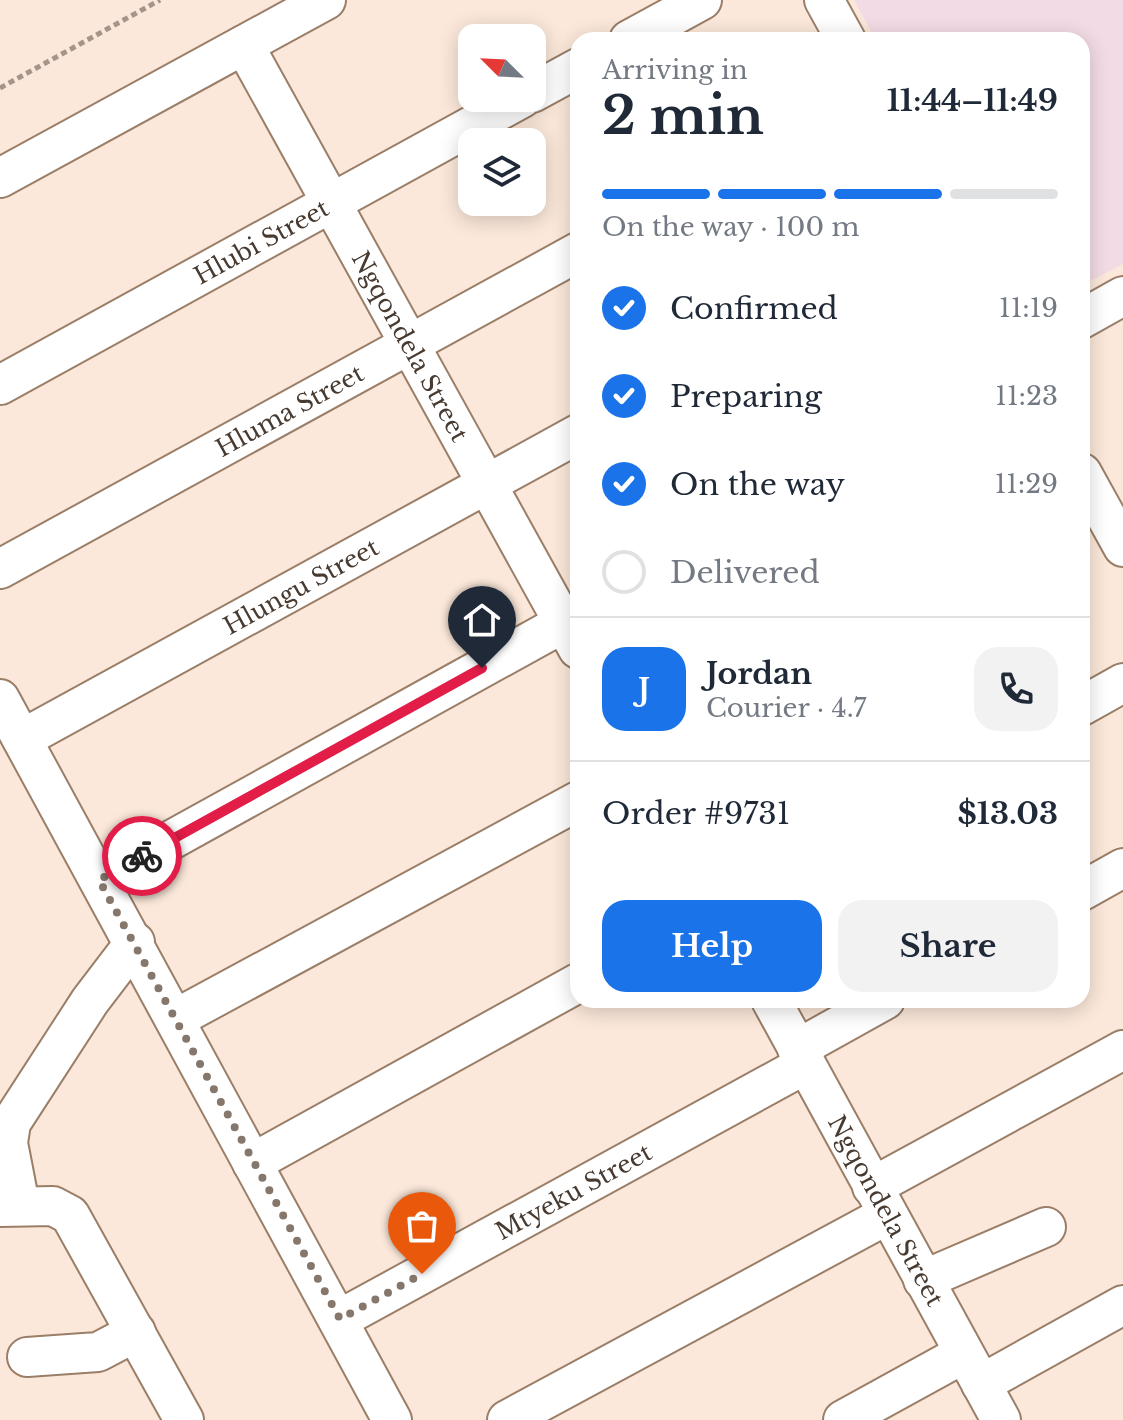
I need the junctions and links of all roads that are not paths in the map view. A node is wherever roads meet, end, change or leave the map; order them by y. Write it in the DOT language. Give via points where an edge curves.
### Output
graph roads {
  1 [pos="326,0"];
  2 [pos="702,0"];
  3 [pos="824,0"];
  4 [pos="644,32"];
  5 [pos="842,32"];
  6 [pos="244,45"];
  7 [pos="570,72"];
  8 [pos="546,85"];
  9 [pos="496,112"];
  10 [pos="0,178"];
  11 [pos="332,202"];
  12 [pos="570,256"];
  13 [pos="1123,296"];
  14 [pos="1090,315"];
  15 [pos="409,345"];
  16 [pos="0,385"];
  17 [pos="570,438"];
  18 [pos="487,484"];
  19 [pos="1097,497"];
  20 [pos="1123,547"];
  21 [pos="0,569"];
  22 [pos="570,624"];
  23 [pos="570,631"];
  24 [pos="1123,683"];
  25 [pos="0,699"];
  26 [pos="1090,702"];
  27 [pos="22,739"];
  28 [pos="570,805"];
  29 [pos="1123,868"];
  30 [pos="99,880"];
  31 [pos="1090,887"];
  32 [pos="135,942"];
  33 [pos="570,987"];
  34 [pos="775,1008"];
  35 [pos="873,1008"];
  36 [pos="175,1019"];
  37 [pos="1123,1050"];
  38 [pos="801,1057"];
  39 [pos="252,1163"];
  40 [pos="879,1201"];
  41 [pos="10,1206"];
  42 [pos="1046,1227"];
  43 [pos="923,1280"];
  44 [pos="1123,1305"];
  45 [pos="340,1319"];
  46 [pos="136,1332"];
  47 [pos="27,1357"];
  48 [pos="972,1369"];
  49 [pos="184,1420"];
  50 [pos="392,1420"];
  51 [pos="507,1420"];
  52 [pos="843,1420"];
  53 [pos="1001,1420"];
  1 -- 6 [label="street"];
  2 -- 4 [label="street"];
  3 -- 5 [label="street"];
  6 -- 10 [label="street"];
  6 -- 11 [label="street, Ngqondela Street"];
  7 -- 8 [label="street"];
  9 -- 11 [label="street, Hlubi Street"];
  11 -- 15 [label="street, Ngqondela Street"];
  11 -- 16 [label="street, Hlubi Street"];
  12 -- 15 [label="street, Hluma Street"];
  13 -- 14 [label="street"];
  15 -- 18 [label="street, Ngqondela Street"];
  15 -- 21 [label="street, Hluma Street"];
  17 -- 18 [label="street, Hlungu Street"];
  18 -- 22 [label="street, Ngqondela Street"];
  18 -- 27 [label="street, Hlungu Street"];
  19 -- 20 [label="street"];
  23 -- 30 [label="street"];
  24 -- 26 [label="street"];
  25 -- 27 [label="street"];
  27 -- 30 [label="street"];
  28 -- 36 [label="street"];
  29 -- 31 [label="street"];
  30 -- 32 [label="street"];
  32 -- 36 [label="street"];
  32 -- 41 [label="street" via="11,1123"];
  33 -- 39 [label="street"];
  34 -- 38 [label="street, Ngqondela Street"];
  35 -- 38 [label="street, Mtyeku Street"];
  36 -- 39 [label="street"];
  37 -- 40 [label="street"];
  38 -- 40 [label="street, Ngqondela Street"];
  38 -- 45 [label="street, Mtyeku Street"];
  39 -- 45 [label="street"];
  40 -- 43 [label="street, Ngqondela Street"];
  40 -- 51 [label="street"];
  41 -- 46 [label="street" via="53,1206 70,1215"];
  42 -- 43 [label="street"];
  43 -- 48 [label="street, Ngqondela Street"];
  44 -- 48 [label="street"];
  45 -- 50 [label="street"];
  46 -- 47 [label="street" via="98,1352"];
  46 -- 49 [label="street"];
  48 -- 52 [label="street"];
  48 -- 53 [label="street, Ngqondela Street"];
}
